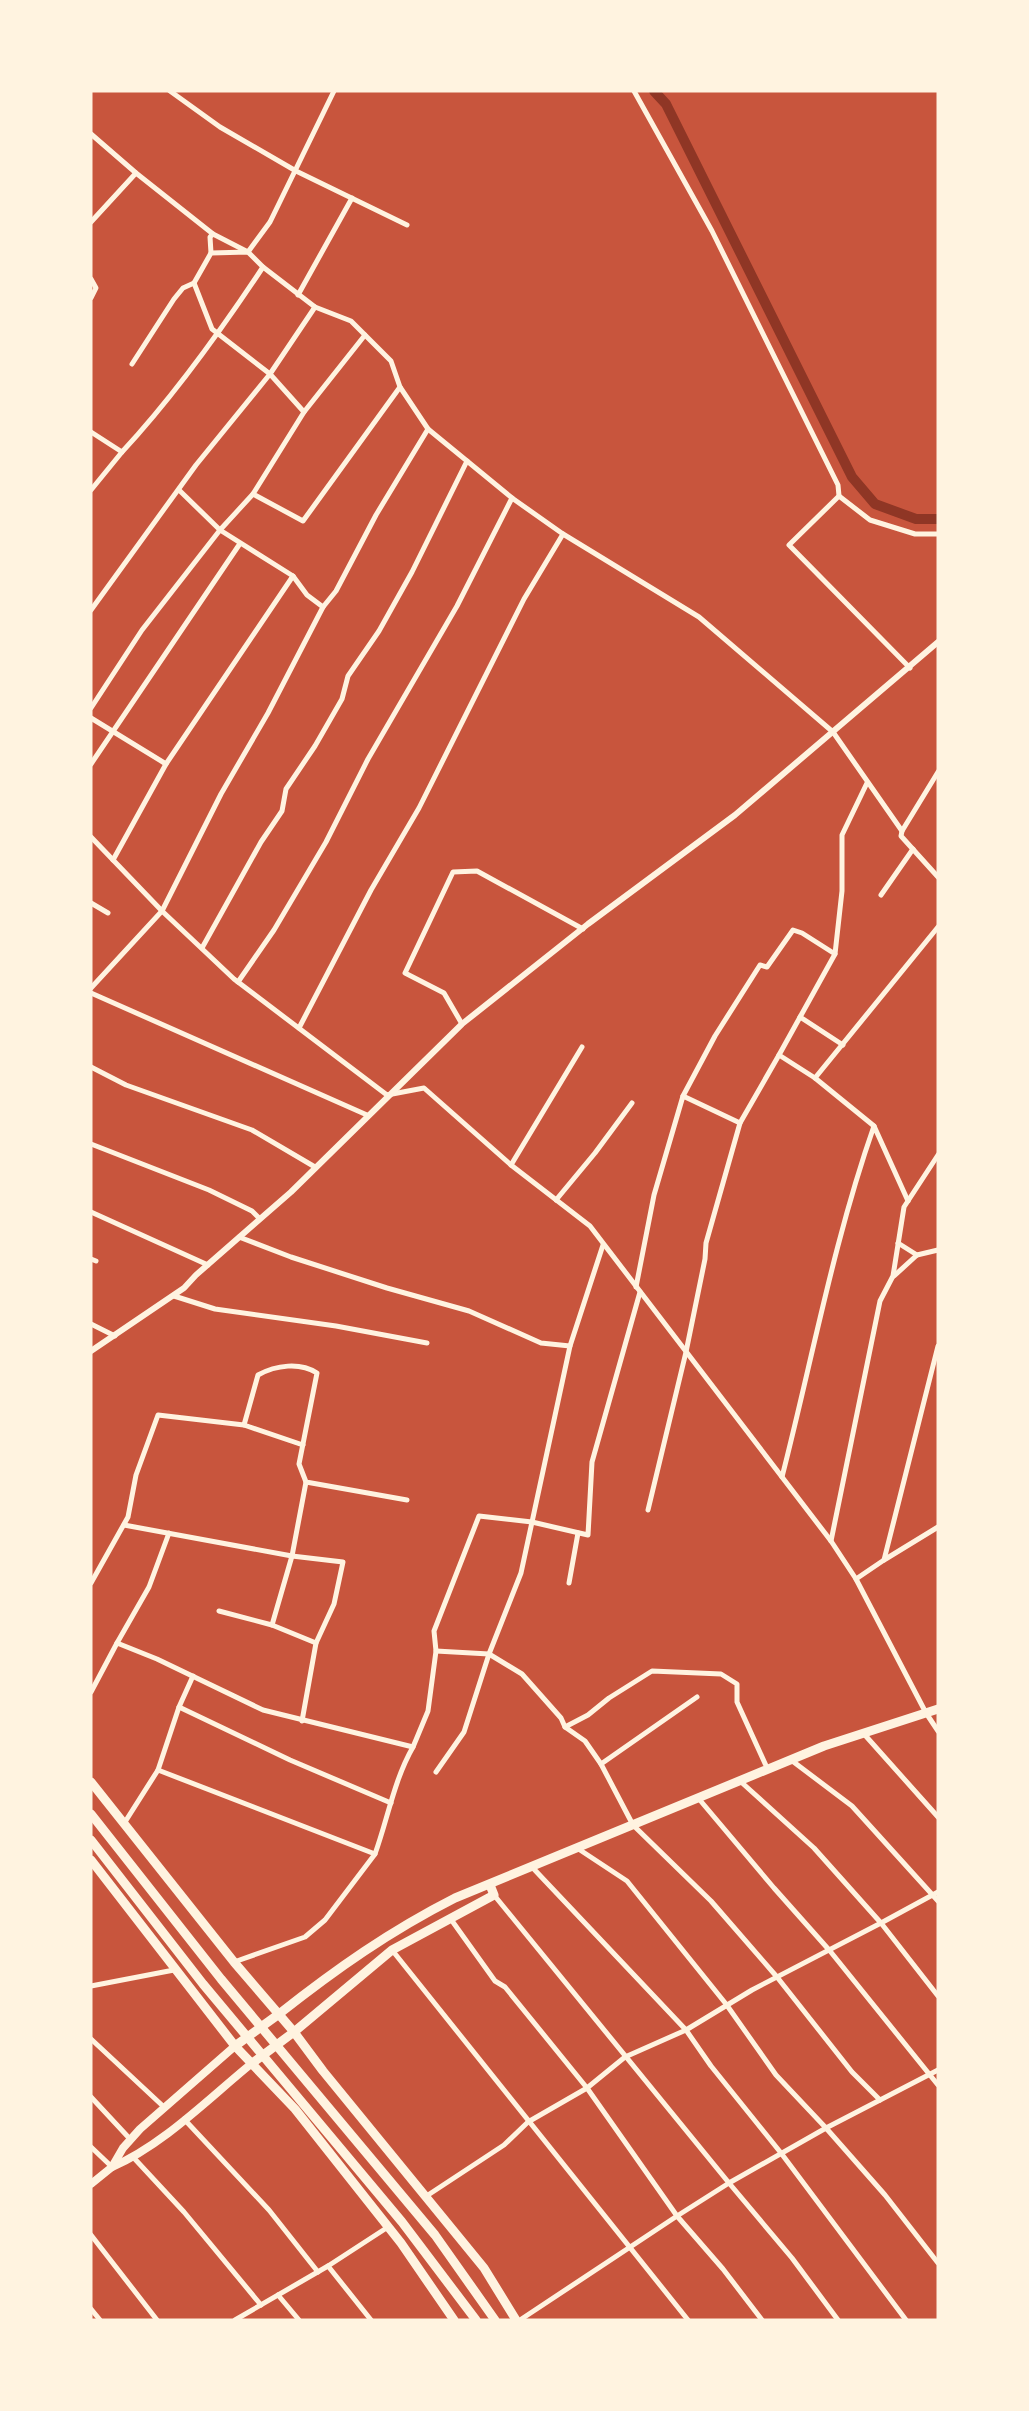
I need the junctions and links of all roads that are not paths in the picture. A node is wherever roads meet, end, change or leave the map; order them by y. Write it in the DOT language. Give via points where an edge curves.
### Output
graph roads {
  1 [pos="170,91"];
  2 [pos="334,91"];
  3 [pos="634,91"];
  4 [pos="91,134"];
  5 [pos="296,171"];
  6 [pos="136,173"];
  7 [pos="352,198"];
  8 [pos="91,222"];
  9 [pos="407,225"];
  10 [pos="214,234"];
  11 [pos="248,252"];
  12 [pos="211,253"];
  13 [pos="263,267"];
  14 [pos="91,279"];
  15 [pos="194,283"];
  16 [pos="298,295"];
  17 [pos="91,298"];
  18 [pos="315,307"];
  19 [pos="218,334"];
  20 [pos="366,335"];
  21 [pos="132,364"];
  22 [pos="270,374"];
  23 [pos="400,387"];
  24 [pos="304,412"];
  25 [pos="428,429"];
  26 [pos="91,432"];
  27 [pos="122,452"];
  28 [pos="466,461"];
  29 [pos="91,490"];
  30 [pos="179,490"];
  31 [pos="252,494"];
  32 [pos="839,496"];
  33 [pos="512,498"];
  34 [pos="220,530"];
  35 [pos="563,534"];
  36 [pos="938,534"];
  37 [pos="240,545"];
  38 [pos="293,576"];
  39 [pos="323,607"];
  40 [pos="91,610"];
  41 [pos="938,642"];
  42 [pos="910,668"];
  43 [pos="91,708"];
  44 [pos="91,718"];
  45 [pos="115,731"];
  46 [pos="833,732"];
  47 [pos="91,764"];
  48 [pos="166,764"];
  49 [pos="938,772"];
  50 [pos="867,783"];
  51 [pos="902,832"];
  52 [pos="91,837"];
  53 [pos="913,849"];
  54 [pos="112,860"];
  55 [pos="938,877"];
  56 [pos="881,895"];
  57 [pos="91,903"];
  58 [pos="162,911"];
  59 [pos="108,913"];
  60 [pos="938,927"];
  61 [pos="583,929"];
  62 [pos="202,948"];
  63 [pos="835,954"];
  64 [pos="238,982"];
  65 [pos="91,988"];
  66 [pos="91,994"];
  67 [pos="800,1017"];
  68 [pos="462,1024"];
  69 [pos="299,1028"];
  70 [pos="843,1045"];
  71 [pos="582,1047"];
  72 [pos="779,1055"];
  73 [pos="91,1067"];
  74 [pos="815,1078"];
  75 [pos="387,1095"];
  76 [pos="683,1096"];
  77 [pos="632,1103"];
  78 [pos="367,1115"];
  79 [pos="740,1123"];
  80 [pos="874,1126"];
  81 [pos="91,1144"];
  82 [pos="938,1155"];
  83 [pos="511,1165"];
  84 [pos="315,1167"];
  85 [pos="556,1200"];
  86 [pos="908,1201"];
  87 [pos="91,1212"];
  88 [pos="260,1219"];
  89 [pos="240,1237"];
  90 [pos="898,1243"];
  91 [pos="602,1244"];
  92 [pos="938,1250"];
  93 [pos="917,1255"];
  94 [pos="208,1264"];
  95 [pos="893,1276"];
  96 [pos="638,1289"];
  97 [pos="174,1296"];
  98 [pos="91,1324"];
  99 [pos="115,1336"];
  100 [pos="427,1343"];
  101 [pos="570,1346"];
  102 [pos="938,1346"];
  103 [pos="91,1351"];
  104 [pos="686,1352"];
  105 [pos="244,1425"];
  106 [pos="303,1445"];
  107 [pos="782,1477"];
  108 [pos="306,1482"];
  109 [pos="407,1500"];
  110 [pos="648,1510"];
  111 [pos="532,1522"];
  112 [pos="124,1525"];
  113 [pos="938,1527"];
  114 [pos="169,1533"];
  115 [pos="578,1533"];
  116 [pos="831,1541"];
  117 [pos="292,1556"];
  118 [pos="884,1560"];
  119 [pos="856,1579"];
  120 [pos="91,1583"];
  121 [pos="569,1583"];
  122 [pos="219,1611"];
  123 [pos="272,1625"];
  124 [pos="117,1643"];
  125 [pos="316,1643"];
  126 [pos="436,1651"];
  127 [pos="489,1654"];
  128 [pos="193,1676"];
  129 [pos="91,1692"];
  130 [pos="697,1697"];
  131 [pos="179,1707"];
  132 [pos="938,1709"];
  133 [pos="926,1713"];
  134 [pos="302,1722"];
  135 [pos="565,1727"];
  136 [pos="938,1731"];
  137 [pos="864,1734"];
  138 [pos="413,1748"];
  139 [pos="790,1760"];
  140 [pos="601,1764"];
  141 [pos="158,1770"];
  142 [pos="768,1771"];
  143 [pos="436,1772"];
  144 [pos="740,1781"];
  145 [pos="91,1782"];
  146 [pos="699,1799"];
  147 [pos="391,1803"];
  148 [pos="91,1814"];
  149 [pos="938,1817"];
  150 [pos="125,1822"];
  151 [pos="633,1825"];
  152 [pos="91,1840"];
  153 [pos="577,1848"];
  154 [pos="375,1854"];
  155 [pos="91,1860"];
  156 [pos="531,1866"];
  157 [pos="490,1885"];
  158 [pos="935,1894"];
  159 [pos="494,1895"];
  160 [pos="938,1901"];
  161 [pos="450,1918"];
  162 [pos="881,1923"];
  163 [pos="392,1950"];
  164 [pos="830,1951"];
  165 [pos="234,1962"];
  166 [pos="174,1970"];
  167 [pos="777,1977"];
  168 [pos="91,1986"];
  169 [pos="938,1996"];
  170 [pos="726,2004"];
  171 [pos="279,2014"];
  172 [pos="686,2030"];
  173 [pos="294,2032"];
  174 [pos="91,2039"];
  175 [pos="235,2046"];
  176 [pos="625,2057"];
  177 [pos="251,2064"];
  178 [pos="938,2070"];
  179 [pos="929,2074"];
  180 [pos="938,2085"];
  181 [pos="587,2088"];
  182 [pos="91,2097"];
  183 [pos="880,2100"];
  184 [pos="165,2108"];
  185 [pos="184,2118"];
  186 [pos="528,2122"];
  187 [pos="826,2128"];
  188 [pos="130,2138"];
  189 [pos="91,2147"];
  190 [pos="780,2154"];
  191 [pos="133,2158"];
  192 [pos="112,2167"];
  193 [pos="729,2183"];
  194 [pos="91,2184"];
  195 [pos="424,2197"];
  196 [pos="677,2216"];
  197 [pos="388,2227"];
  198 [pos="91,2235"];
  199 [pos="628,2246"];
  200 [pos="938,2263"];
  201 [pos="328,2266"];
  202 [pos="318,2272"];
  203 [pos="278,2295"];
  204 [pos="261,2305"];
  205 [pos="91,2309"];
  206 [pos="100,2320"];
  207 [pos="157,2320"];
  208 [pos="235,2320"];
  209 [pos="299,2320"];
  210 [pos="371,2320"];
  211 [pos="454,2320"];
  212 [pos="476,2320"];
  213 [pos="495,2320"];
  214 [pos="518,2320"];
  215 [pos="688,2320"];
  216 [pos="762,2320"];
  217 [pos="838,2320"];
  218 [pos="906,2320"];
  1 -- 5 [label="street" via="220,127"];
  2 -- 5 [label="street"];
  3 -- 32 [label="street" via="712,230 838,485"];
  4 -- 6 [label="street"];
  5 -- 7 [label="street"];
  5 -- 11 [label="street" via="270,222"];
  6 -- 8 [label="street"];
  6 -- 10 [label="street"];
  7 -- 9 [label="street"];
  7 -- 16 [label="street"];
  10 -- 11 [label="street"];
  10 -- 12 [label="street" via="210,237"];
  11 -- 12 [label="street"];
  11 -- 13 [label="street"];
  12 -- 15 [label="street"];
  13 -- 16 [label="street"];
  13 -- 19 [label="street"];
  14 -- 17 [label="street" via="96,288"];
  15 -- 19 [label="street" via="212,329"];
  15 -- 21 [label="street" via="174,299"];
  16 -- 18 [label="street"];
  18 -- 20 [label="street" via="351,321"];
  18 -- 22 [label="street"];
  19 -- 22 [label="street"];
  19 -- 27 [label="street"];
  20 -- 23 [label="street" via="391,361"];
  20 -- 24 [label="street"];
  22 -- 24 [label="street"];
  22 -- 30 [label="street"];
  23 -- 25 [label="street"];
  23 -- 31 [label="street" via="303,521"];
  24 -- 31 [label="street"];
  25 -- 28 [label="street"];
  25 -- 39 [label="street" via="376,515 336,591"];
  26 -- 27 [label="street"];
  27 -- 29 [label="street"];
  28 -- 33 [label="street"];
  28 -- 62 [label="street" via="412,572 379,631 348,676 342,699 315,746 286,789 282,812 261,842"];
  30 -- 34 [label="street"];
  30 -- 40 [label="street"];
  31 -- 34 [label="street"];
  32 -- 36 [label="street" via="870,520 915,534"];
  32 -- 42 [label="street" via="790,545"];
  33 -- 35 [label="street"];
  33 -- 64 [label="street" via="457,606 368,759 326,842 274,930"];
  34 -- 37 [label="street"];
  34 -- 43 [label="street" via="142,630"];
  35 -- 46 [label="street" via="700,617"];
  35 -- 69 [label="street" via="524,599 419,808 371,890"];
  37 -- 38 [label="street"];
  37 -- 45 [label="street"];
  38 -- 39 [label="street" via="307,595"];
  38 -- 48 [label="street"];
  39 -- 58 [label="street" via="221,794"];
  41 -- 42 [label="street"];
  42 -- 46 [label="street"];
  44 -- 45 [label="street"];
  45 -- 47 [label="street"];
  45 -- 48 [label="street"];
  46 -- 50 [label="street"];
  46 -- 61 [label="street" via="735,815"];
  48 -- 54 [label="street"];
  49 -- 51 [label="street"];
  50 -- 51 [label="street"];
  50 -- 63 [label="street" via="842,835 842,891"];
  51 -- 53 [label="street" via="901,836"];
  52 -- 54 [label="street"];
  53 -- 55 [label="street"];
  53 -- 56 [label="street"];
  54 -- 58 [label="street"];
  57 -- 59 [label="street"];
  58 -- 62 [label="street"];
  58 -- 65 [label="street"];
  60 -- 70 [label="street"];
  61 -- 68 [label="street"];
  61 -- 68 [label="street" via="477,871 453,872 405,973 444,993"];
  62 -- 64 [label="street"];
  63 -- 67 [label="street"];
  63 -- 76 [label="street" via="794,930 767,966 760,965 715,1036"];
  64 -- 69 [label="street"];
  66 -- 78 [label="street"];
  67 -- 70 [label="street"];
  67 -- 72 [label="street"];
  68 -- 75 [label="street"];
  69 -- 75 [label="street"];
  70 -- 74 [label="street"];
  71 -- 83 [label="street"];
  72 -- 74 [label="street"];
  72 -- 79 [label="street"];
  73 -- 84 [label="street" via="126,1085 252,1130"];
  74 -- 80 [label="street"];
  75 -- 78 [label="street"];
  75 -- 83 [label="street" via="424,1088"];
  76 -- 79 [label="street"];
  76 -- 96 [label="street" via="654,1195"];
  77 -- 85 [label="street"];
  78 -- 84 [label="street"];
  79 -- 104 [label="street" via="706,1242"];
  80 -- 86 [label="street"];
  80 -- 107 [label="street" via="832,1267"];
  81 -- 88 [label="street" via="210,1190 252,1211"];
  82 -- 86 [label="street"];
  83 -- 85 [label="street"];
  84 -- 88 [label="street"];
  85 -- 91 [label="street" via="590,1226"];
  86 -- 90 [label="street" via="904,1207"];
  87 -- 94 [label="street"];
  88 -- 89 [label="street"];
  89 -- 94 [label="street"];
  89 -- 101 [label="street" via="361,1280 469,1311 541,1343"];
  90 -- 93 [label="street"];
  90 -- 95 [label="street"];
  91 -- 96 [label="street"];
  91 -- 101 [label="street"];
  92 -- 93 [label="street"];
  93 -- 95 [label="street"];
  94 -- 97 [label="street"];
  95 -- 116 [label="street" via="880,1301"];
  96 -- 104 [label="street"];
  96 -- 115 [label="street" via="592,1462 588,1535"];
  97 -- 99 [label="street"];
  97 -- 100 [label="street" via="215,1308"];
  98 -- 99 [label="street"];
  99 -- 103 [label="street"];
  101 -- 111 [label="street"];
  102 -- 118 [label="street"];
  104 -- 107 [label="street"];
  104 -- 110 [label="street"];
  105 -- 106 [label="street"];
  105 -- 106 [label="street" via="258,1374 274,1368 307,1367 318,1373"];
  105 -- 112 [label="street" via="158,1415 136,1475"];
  106 -- 108 [label="street" via="299,1464"];
  107 -- 116 [label="street"];
  108 -- 109 [label="street"];
  108 -- 117 [label="street"];
  111 -- 115 [label="street"];
  111 -- 126 [label="street" via="479,1516 434,1631"];
  111 -- 127 [label="street" via="521,1574"];
  112 -- 114 [label="street"];
  112 -- 120 [label="street"];
  113 -- 118 [label="street"];
  114 -- 117 [label="street"];
  114 -- 124 [label="street" via="149,1587"];
  115 -- 121 [label="street"];
  116 -- 119 [label="street"];
  117 -- 123 [label="street"];
  117 -- 125 [label="street" via="342,1562 334,1604"];
  118 -- 119 [label="street"];
  119 -- 133 [label="street"];
  122 -- 123 [label="street"];
  123 -- 125 [label="street"];
  124 -- 128 [label="street"];
  124 -- 129 [label="street"];
  125 -- 134 [label="street"];
  126 -- 127 [label="street"];
  126 -- 138 [label="street" via="428,1711"];
  127 -- 135 [label="street" via="522,1674 561,1718"];
  127 -- 143 [label="street" via="464,1732"];
  128 -- 131 [label="street"];
  128 -- 134 [label="street" via="262,1710"];
  130 -- 140 [label="street"];
  131 -- 141 [label="street"];
  131 -- 147 [label="street"];
  132 -- 133 [label="main road"];
  133 -- 136 [label="street"];
  133 -- 137 [label="main road"];
  134 -- 138 [label="street"];
  135 -- 140 [label="street" via="585,1741"];
  135 -- 142 [label="street" via="652,1671 721,1674 737,1684 738,1702"];
  137 -- 139 [label="main road"];
  137 -- 149 [label="street"];
  138 -- 147 [label="street" via="401,1768"];
  139 -- 142 [label="main road"];
  139 -- 158 [label="street" via="852,1806"];
  140 -- 151 [label="street"];
  141 -- 150 [label="street"];
  141 -- 154 [label="street"];
  142 -- 144 [label="main road"];
  144 -- 146 [label="main road"];
  144 -- 162 [label="street" via="814,1848"];
  145 -- 150 [label="main road"];
  146 -- 151 [label="main road"];
  146 -- 164 [label="street"];
  147 -- 154 [label="street"];
  148 -- 213 [label="main road" via="252,2016 435,2235"];
  150 -- 165 [label="main road"];
  151 -- 153 [label="main road"];
  151 -- 167 [label="street" via="711,1901"];
  152 -- 212 [label="main road" via="204,1984 402,2222"];
  153 -- 156 [label="main road"];
  153 -- 170 [label="street" via="628,1881"];
  154 -- 165 [label="street" via="325,1920 305,1936"];
  155 -- 166 [label="main road"];
  156 -- 157 [label="main road"];
  156 -- 172 [label="street"];
  157 -- 159 [label="main road"];
  157 -- 171 [label="main road" via="410,1920 359,1953"];
  158 -- 160 [label="street"];
  158 -- 162 [label="street"];
  159 -- 161 [label="main road"];
  159 -- 176 [label="street"];
  161 -- 163 [label="main road"];
  161 -- 181 [label="street" via="495,1981 505,1987"];
  162 -- 164 [label="street"];
  162 -- 169 [label="street"];
  163 -- 173 [label="main road"];
  163 -- 186 [label="street"];
  164 -- 167 [label="street"];
  164 -- 179 [label="street"];
  165 -- 171 [label="main road"];
  166 -- 168 [label="street"];
  166 -- 175 [label="main road"];
  167 -- 170 [label="street"];
  167 -- 183 [label="street" via="852,2072"];
  170 -- 172 [label="street"];
  170 -- 187 [label="street" via="776,2074"];
  171 -- 173 [label="main road"];
  171 -- 175 [label="main road"];
  172 -- 176 [label="street"];
  172 -- 190 [label="street"];
  173 -- 177 [label="main road"];
  173 -- 195 [label="main road"];
  174 -- 184 [label="street"];
  175 -- 177 [label="main road"];
  175 -- 184 [label="main road"];
  176 -- 181 [label="street"];
  176 -- 193 [label="street"];
  177 -- 185 [label="main road"];
  177 -- 197 [label="main road" via="295,2109"];
  178 -- 179 [label="street"];
  179 -- 180 [label="street"];
  179 -- 183 [label="street"];
  181 -- 186 [label="street"];
  181 -- 196 [label="street"];
  182 -- 188 [label="street"];
  183 -- 187 [label="street"];
  184 -- 188 [label="main road"];
  185 -- 191 [label="main road"];
  185 -- 202 [label="street" via="269,2210"];
  186 -- 195 [label="street" via="504,2145"];
  186 -- 199 [label="street"];
  187 -- 190 [label="street"];
  187 -- 200 [label="street" via="885,2195"];
  188 -- 192 [label="main road"];
  189 -- 192 [label="street"];
  190 -- 193 [label="street"];
  190 -- 218 [label="street"];
  191 -- 192 [label="main road"];
  191 -- 204 [label="street" via="184,2212"];
  192 -- 194 [label="main road"];
  193 -- 196 [label="street"];
  193 -- 217 [label="street" via="792,2258"];
  195 -- 214 [label="main road" via="484,2268"];
  196 -- 199 [label="street"];
  196 -- 216 [label="street" via="723,2268"];
  197 -- 201 [label="street"];
  197 -- 211 [label="main road"];
  198 -- 207 [label="street"];
  199 -- 214 [label="street"];
  199 -- 215 [label="street"];
  201 -- 202 [label="street"];
  201 -- 210 [label="street"];
  202 -- 203 [label="street"];
  203 -- 204 [label="street"];
  203 -- 209 [label="street"];
  204 -- 208 [label="street"];
  205 -- 206 [label="street"];
}
